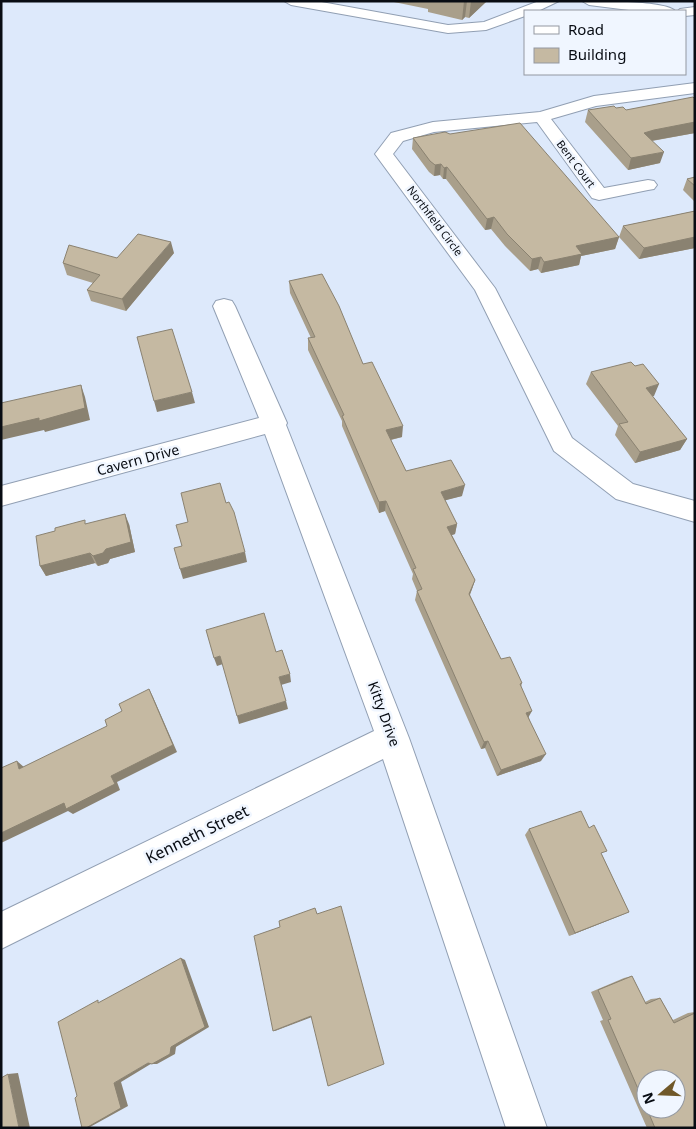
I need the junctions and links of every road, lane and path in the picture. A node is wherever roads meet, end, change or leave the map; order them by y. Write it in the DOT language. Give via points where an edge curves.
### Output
graph roads {
  1 [pos="291,1"];
  2 [pos="552,1"];
  3 [pos="589,1"];
  4 [pos="528,10"];
  5 [pos="660,10"];
  6 [pos="524,12"];
  7 [pos="695,88"];
  8 [pos="541,117"];
  9 [pos="648,185"];
  10 [pos="224,306"];
  11 [pos="275,423"];
  12 [pos="1,496"];
  13 [pos="695,512"];
  14 [pos="393,738"];
  15 [pos="1,931"];
  16 [pos="527,1128"];
  1 -- 6 [label="street" via="448,29 486,26"];
  2 -- 4 [label="street"];
  3 -- 5 [label="street"];
  7 -- 8 [label="street, Northfield Circle" via="594,101"];
  8 -- 9 [label="street, Bent Court" via="599,194"];
  8 -- 13 [label="street, Northfield Circle" via="433,127 397,137 384,154 485,288 563,444 625,492"];
  10 -- 11 [label="street, Kitty Drive"];
  11 -- 12 [label="street, Cavern Drive"];
  11 -- 14 [label="street, Kitty Drive"];
  14 -- 15 [label="street, Kenneth Street"];
  14 -- 16 [label="street, Kitty Drive"];
}
